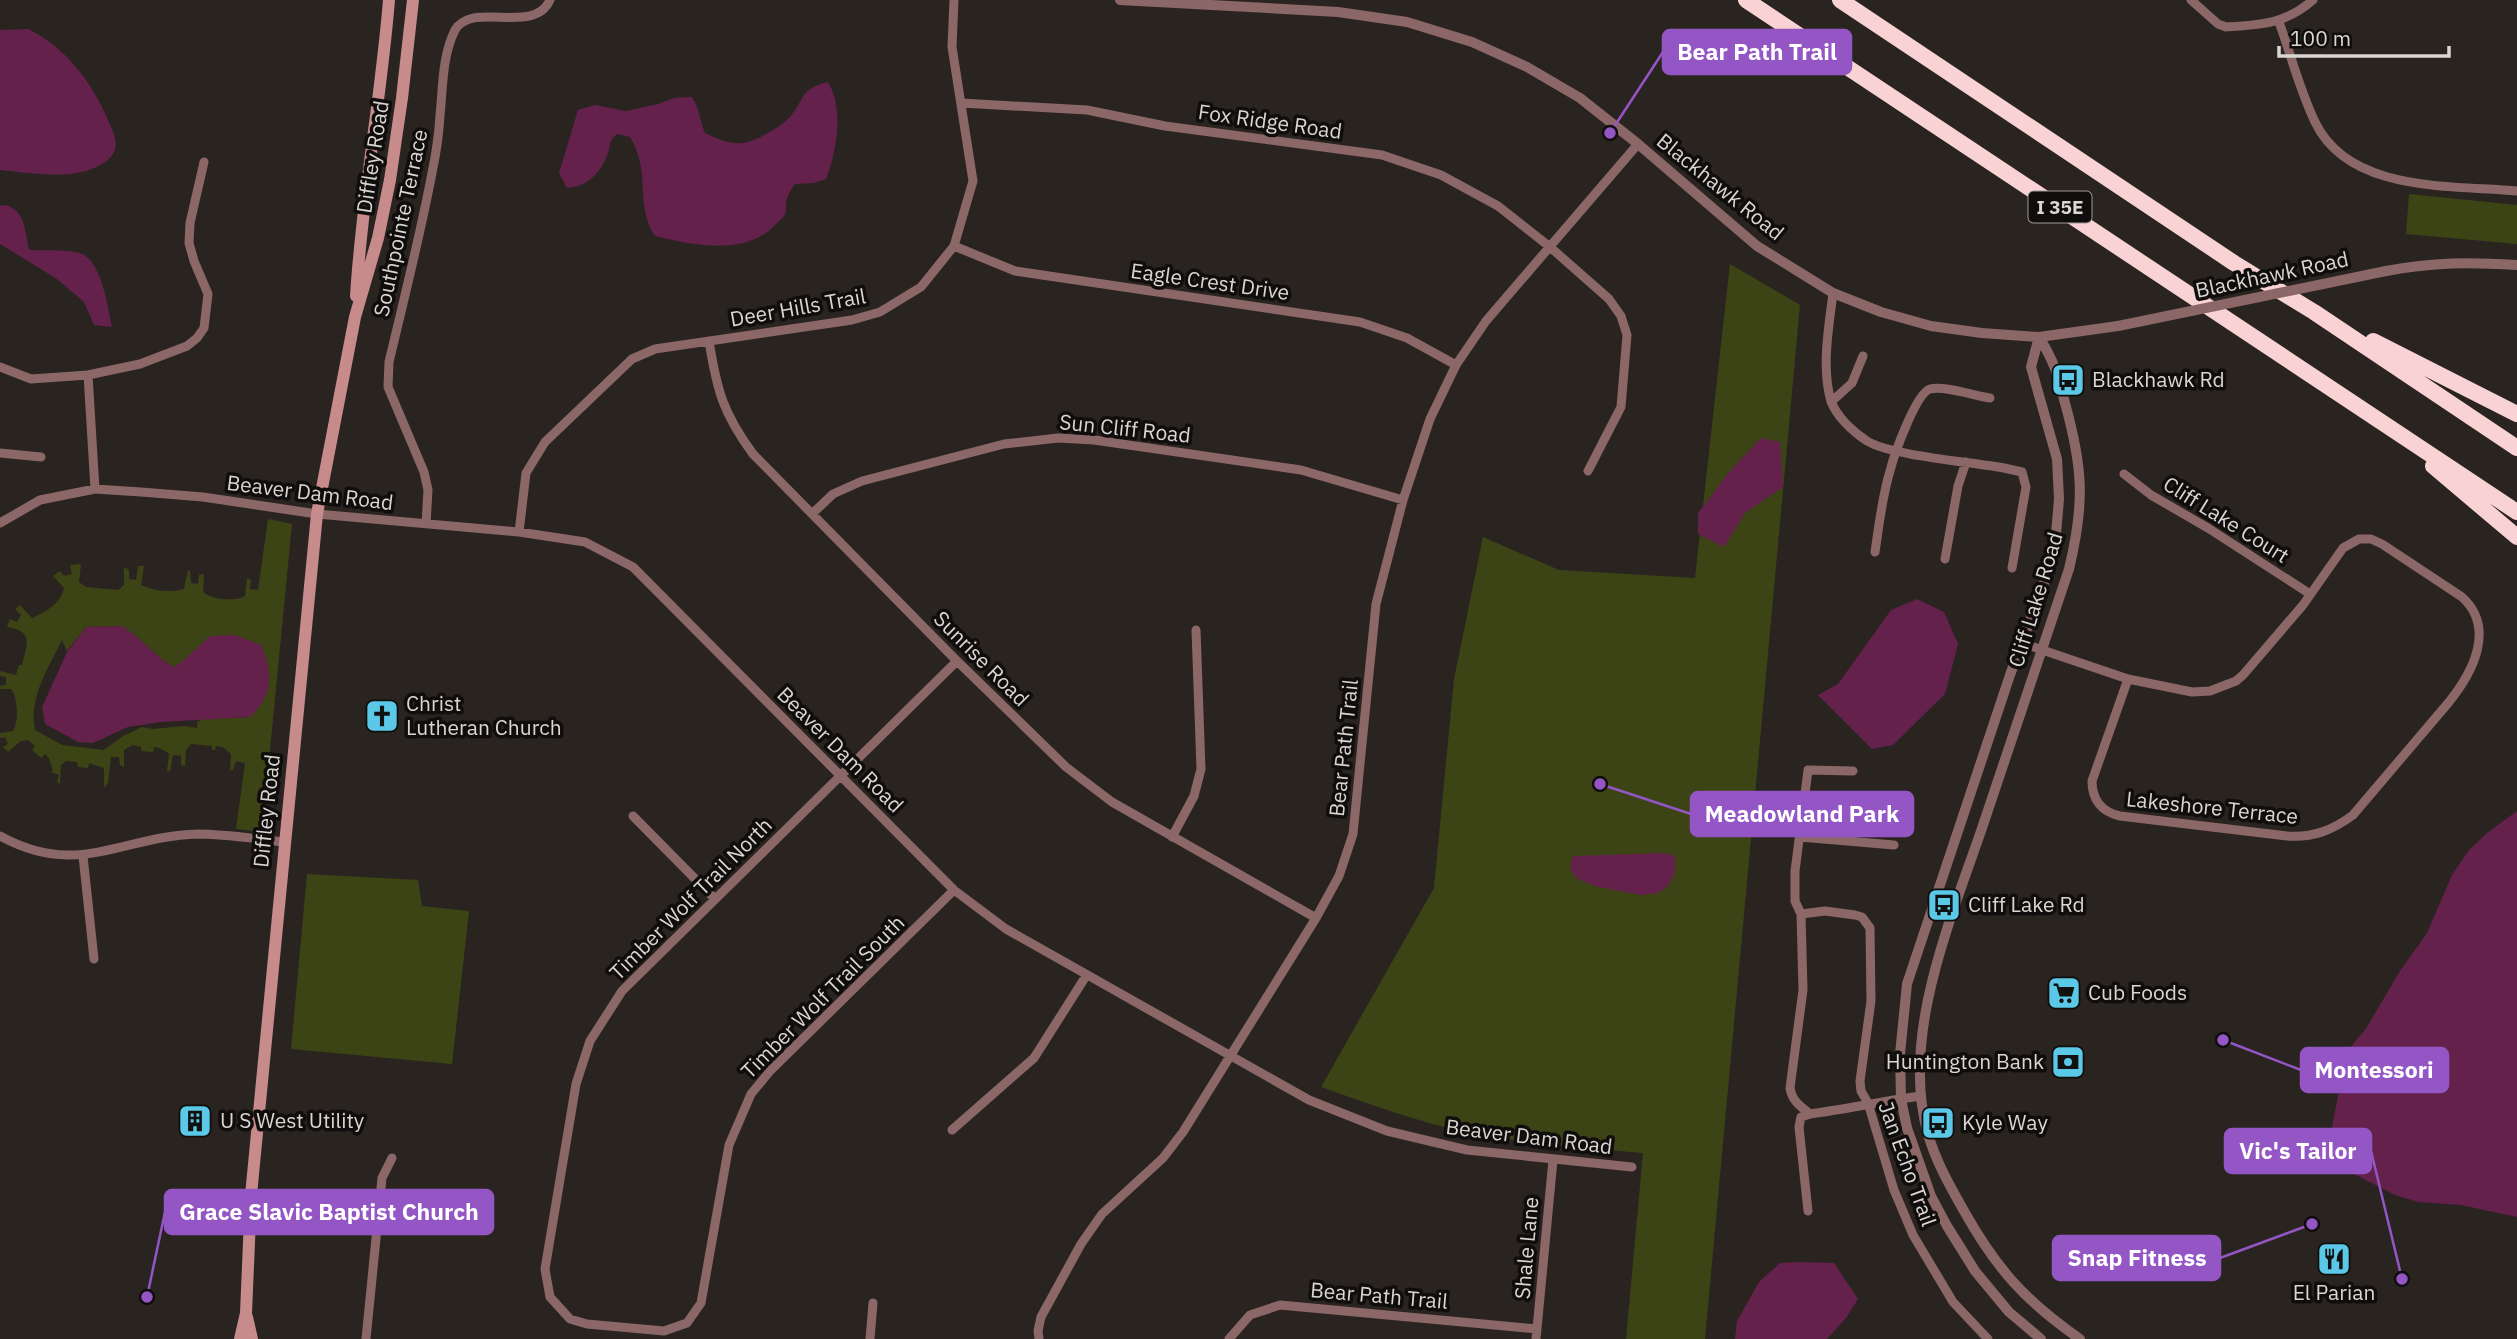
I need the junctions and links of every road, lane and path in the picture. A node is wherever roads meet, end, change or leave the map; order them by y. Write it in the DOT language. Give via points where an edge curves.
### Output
graph roads {
  1 [pos="389,0"];
  2 [pos="412,0"];
  3 [pos="550,0"];
  4 [pos="954,0"];
  5 [pos="1120,0"];
  6 [pos="1746,0"];
  7 [pos="1840,0"];
  8 [pos="2191,0"];
  9 [pos="2313,0"];
  10 [pos="2279,22"];
  11 [pos="961,103"];
  12 [pos="1638,144"];
  13 [pos="204,162"];
  14 [pos="2517,191"];
  15 [pos="954,246"];
  16 [pos="1550,247"];
  17 [pos="2517,265"];
  18 [pos="1833,293"];
  19 [pos="2315,312"];
  20 [pos="355,317"];
  21 [pos="2039,337"];
  22 [pos="709,341"];
  23 [pos="1863,356"];
  24 [pos="1456,365"];
  25 [pos="0,367"];
  26 [pos="88,375"];
  27 [pos="1990,398"];
  28 [pos="1831,402"];
  29 [pos="2517,414"];
  30 [pos="2373,415"];
  31 [pos="2517,448"];
  32 [pos="1897,451"];
  33 [pos="0,453"];
  34 [pos="41,457"];
  35 [pos="1966,461"];
  36 [pos="1588,471"];
  37 [pos="2124,474"];
  38 [pos="95,489"];
  39 [pos="1403,500"];
  40 [pos="2517,512"];
  41 [pos="317,514"];
  42 [pos="812,514"];
  43 [pos="0,523"];
  44 [pos="426,524"];
  45 [pos="519,532"];
  46 [pos="2517,537"];
  47 [pos="1875,552"];
  48 [pos="1945,559"];
  49 [pos="2012,568"];
  50 [pos="2311,594"];
  51 [pos="1196,630"];
  52 [pos="2022,643"];
  53 [pos="2042,650"];
  54 [pos="957,661"];
  55 [pos="2128,679"];
  56 [pos="1853,771"];
  57 [pos="840,776"];
  58 [pos="633,816"];
  59 [pos="0,836"];
  60 [pos="1171,836"];
  61 [pos="1800,837"];
  62 [pos="284,842"];
  63 [pos="1894,845"];
  64 [pos="83,856"];
  65 [pos="954,890"];
  66 [pos="715,899"];
  67 [pos="1801,914"];
  68 [pos="1316,918"];
  69 [pos="94,959"];
  70 [pos="1086,976"];
  71 [pos="1230,1057"];
  72 [pos="1921,1096"];
  73 [pos="1901,1099"];
  74 [pos="1868,1103"];
  75 [pos="1810,1114"];
  76 [pos="952,1130"];
  77 [pos="392,1158"];
  78 [pos="1553,1160"];
  79 [pos="1632,1167"];
  80 [pos="1808,1211"];
  81 [pos="873,1303"];
  82 [pos="246,1313"];
  83 [pos="587,1324"];
  84 [pos="1537,1334"];
  85 [pos="240,1339"];
  86 [pos="253,1339"];
  87 [pos="366,1339"];
  88 [pos="870,1339"];
  89 [pos="1039,1339"];
  90 [pos="1229,1339"];
  91 [pos="1988,1339"];
  92 [pos="2042,1339"];
  93 [pos="2080,1339"];
  1 -- 20 [label="main road, Diffley Road" via="360,234"];
  2 -- 20 [label="main road, Diffley Road" via="390,180"];
  3 -- 44 [label="street, Southpointe Terrace" via="547,7 529,16 476,15 456,28 445,63 432,173 389,362 388,387 424,472"];
  4 -- 11 [label="street, Deer Hills Trail" via="952,47"];
  5 -- 12 [label="street, Blackhawk Road" via="1338,12 1407,22 1472,42 1527,67 1580,98"];
  6 -- 30 [label="highway, I 35E"];
  7 -- 19 [label="highway, I 35E"];
  8 -- 10 [label="street" via="2226,27"];
  9 -- 10 [label="street"];
  10 -- 14 [label="street" via="2315,124 2332,147 2354,165 2396,181"];
  11 -- 15 [label="street, Deer Hills Trail" via="973,181"];
  11 -- 16 [label="street, Fox Ridge Road" via="1087,110 1165,126 1382,155 1441,175 1498,206"];
  12 -- 16 [label="street, Bear Path Trail"];
  12 -- 18 [label="street, Blackhawk Road" via="1757,246"];
  13 -- 26 [label="street" via="189,243 208,294 204,328 187,346 140,365"];
  15 -- 22 [label="street, Deer Hills Trail" via="921,287 880,312"];
  15 -- 24 [label="street, Eagle Crest Drive" via="1015,271 1360,322 1407,338"];
  16 -- 24 [label="street, Bear Path Trail" via="1486,321"];
  16 -- 36 [label="street, Fox Ridge Road" via="1609,299 1627,335 1621,407"];
  17 -- 21 [label="street, Blackhawk Road, bridge" via="2424,264 2118,326"];
  18 -- 21 [label="street, Blackhawk Road" via="1931,326"];
  18 -- 28 [label="street" via="1827,360"];
  19 -- 29 [label="highway"];
  19 -- 31 [label="highway, I 35E"];
  20 -- 41 [label="main road, Diffley Road"];
  21 -- 52 [label="street, Cliff Lake Road" via="2031,367 2057,459 2059,499 2045,580"];
  21 -- 53 [label="street, Cliff Lake Road" via="2053,360 2077,448 2081,491 2078,534"];
  22 -- 42 [label="street, Sunrise Road" via="717,388 733,427"];
  22 -- 45 [label="street, Deer Hills Trail" via="655,349 632,359 545,442 526,473"];
  23 -- 28 [label="street" via="1852,383"];
  24 -- 39 [label="street, Bear Path Trail" via="1430,419"];
  25 -- 26 [label="street" via="31,379"];
  26 -- 38 [label="street"];
  27 -- 32 [label="street" via="1931,388 1916,404"];
  28 -- 32 [label="street" via="1846,424 1868,442"];
  30 -- 40 [label="highway, I 35E"];
  30 -- 46 [label="highway"];
  32 -- 35 [label="street"];
  32 -- 47 [label="street"];
  33 -- 34 [label="street"];
  35 -- 48 [label="street"];
  35 -- 49 [label="street" via="2022,472 2025,480"];
  37 -- 50 [label="street, Cliff Lake Court"];
  38 -- 41 [label="street, Beaver Dam Road" via="203,497"];
  38 -- 43 [label="street, Beaver Dam Road" via="40,500"];
  39 -- 42 [label="street, Sun Cliff Road" via="1301,470 1058,438 1004,444 862,481 832,494"];
  39 -- 68 [label="street, Bear Path Trail" via="1376,604 1353,834 1339,876"];
  41 -- 44 [label="street, Beaver Dam Road"];
  41 -- 62 [label="main road, Diffley Road"];
  42 -- 54 [label="street, Sunrise Road"];
  44 -- 45 [label="street, Beaver Dam Road"];
  45 -- 57 [label="street, Beaver Dam Road" via="585,542 633,567"];
  50 -- 55 [label="street, Lakeshore Terrace" via="2243,675 2228,685 2192,692"];
  50 -- 55 [label="street, Lakeshore Terrace" via="2343,548 2353,541 2371,539 2462,597 2473,608 2481,630 2476,653 2456,694 2361,807 2327,831 2287,836 2120,816 2101,807 2092,781"];
  51 -- 60 [label="street" via="1201,769 1194,796"];
  52 -- 53 [label="street, Lakeshore Terrace"];
  52 -- 73 [label="street, Cliff Lake Road" via="1907,984 1899,1054"];
  53 -- 55 [label="street, Lakeshore Terrace"];
  53 -- 72 [label="street, Cliff Lake Road" via="1927,997"];
  54 -- 57 [label="street, Timber Wolf Trail North"];
  54 -- 60 [label="street, Sunrise Road" via="1066,767 1112,802"];
  56 -- 61 [label="street" via="1808,770"];
  57 -- 65 [label="street, Beaver Dam Road"];
  57 -- 66 [label="street, Timber Wolf Trail North"];
  58 -- 66 [label="street"];
  59 -- 64 [label="street" via="51,855"];
  60 -- 68 [label="street, Sunrise Road"];
  61 -- 63 [label="street"];
  61 -- 67 [label="street" via="1795,901"];
  62 -- 64 [label="street" via="198,834"];
  62 -- 82 [label="main road, Diffley Road" via="249,1221"];
  64 -- 69 [label="street"];
  65 -- 70 [label="street, Beaver Dam Road" via="1006,929"];
  65 -- 83 [label="street, Timber Wolf Trail South" via="751,1094 729,1145 702,1303 687,1323 664,1331"];
  66 -- 83 [label="street, Timber Wolf Trail North" via="622,991 590,1041 576,1084 545,1269 550,1297 570,1319"];
  67 -- 74 [label="street, Jan Echo Trail" via="1855,915 1870,928 1871,1001 1860,1081"];
  67 -- 75 [label="street" via="1803,990 1790,1088 1796,1103"];
  68 -- 71 [label="street, Bear Path Trail"];
  70 -- 71 [label="street, Beaver Dam Road"];
  70 -- 76 [label="street" via="1034,1058"];
  71 -- 78 [label="street, Beaver Dam Road" via="1309,1100 1387,1131 1467,1150"];
  71 -- 89 [label="street, Bear Path Trail" via="1163,1158 1102,1214 1081,1244 1041,1317"];
  72 -- 73 [label="street"];
  72 -- 93 [label="street, Cliff Lake Road" via="1927,1133 1940,1167 1983,1245 2017,1289"];
  73 -- 74 [label="street"];
  73 -- 92 [label="street, Cliff Lake Road" via="1916,1158 1947,1226 1975,1271 2009,1312"];
  74 -- 75 [label="street"];
  74 -- 91 [label="street, Jan Echo Trail" via="1913,1235 1953,1302"];
  75 -- 80 [label="street" via="1801,1117 1799,1127"];
  77 -- 87 [label="street" via="382,1178"];
  78 -- 79 [label="street, Beaver Dam Road"];
  78 -- 84 [label="street, Shale Lane"];
  81 -- 88 [label="street"];
  82 -- 85 [label="main road, Diffley Road"];
  82 -- 86 [label="main road, Diffley Road"];
  84 -- 90 [label="street, Bear Path Trail" via="1280,1305 1250,1315"];
}
